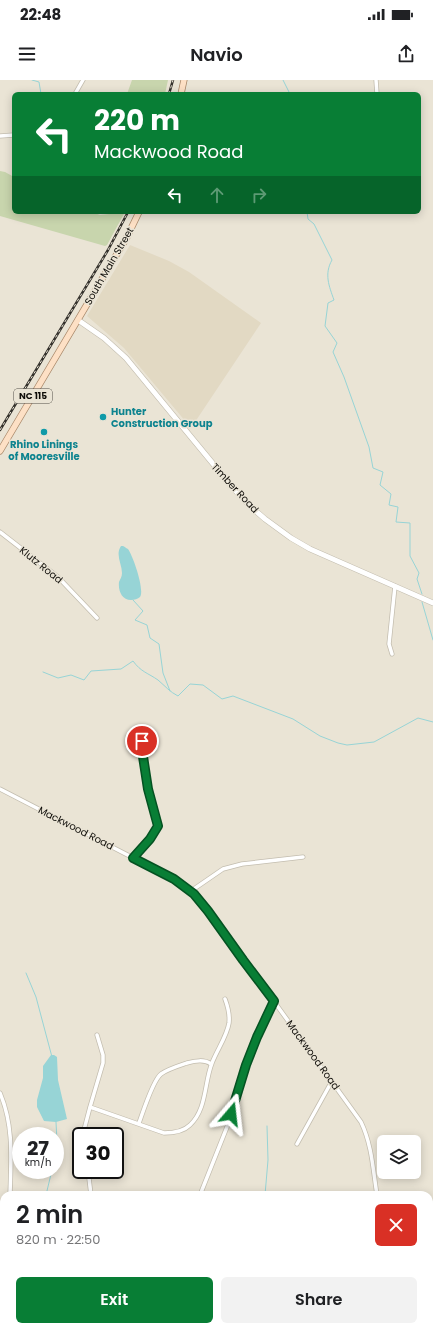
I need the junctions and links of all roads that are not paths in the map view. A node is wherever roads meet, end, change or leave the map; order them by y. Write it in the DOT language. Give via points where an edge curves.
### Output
graph roads {
  1 [pos="83,80"];
  2 [pos="184,80"];
  3 [pos="376,80"];
  4 [pos="76,92"];
  5 [pos="181,92"];
  6 [pos="377,92"];
  7 [pos="12,135"];
  8 [pos="0,136"];
  9 [pos="138,214"];
  10 [pos="78,320"];
  11 [pos="0,451"];
  12 [pos="0,532"];
  13 [pos="395,586"];
  14 [pos="433,603"];
  15 [pos="97,618"];
  16 [pos="392,654"];
  17 [pos="142,741"];
  18 [pos="0,789"];
  19 [pos="303,857"];
  20 [pos="133,858"];
  21 [pos="191,891"];
  22 [pos="225,999"];
  23 [pos="274,1001"];
  24 [pos="97,1035"];
  25 [pos="212,1064"];
  26 [pos="332,1081"];
  27 [pos="0,1093"];
  28 [pos="90,1107"];
  29 [pos="139,1123"];
  30 [pos="85,1127"];
  31 [pos="297,1144"];
  32 [pos="89,1179"];
  33 [pos="10,1191"];
  34 [pos="91,1191"];
  35 [pos="202,1191"];
  36 [pos="376,1191"];
  1 -- 4 [label="street"];
  2 -- 5 [label="main road"];
  3 -- 6 [label="street"];
  7 -- 8 [label="street"];
  9 -- 10 [label="main road, South Main Street / NC 115"];
  10 -- 11 [label="main road, NC 115"];
  10 -- 13 [label="street, Timber Road" via="104,338 127,359 233,488 265,519 310,549"];
  12 -- 15 [label="street, Klutz Road" via="58,576"];
  13 -- 14 [label="street, Timber Road"];
  13 -- 16 [label="street" via="389,644"];
  17 -- 20 [label="street" via="148,789 158,826"];
  18 -- 20 [label="street, Mackwood Road"];
  19 -- 21 [label="street" via="242,864 223,869"];
  20 -- 21 [label="street, Mackwood Road" via="174,879"];
  21 -- 23 [label="street, Mackwood Road" via="203,903"];
  22 -- 25 [label="street" via="229,1011 229,1024"];
  23 -- 26 [label="street, Mackwood Road"];
  23 -- 35 [label="street" via="246,1065 227,1128"];
  24 -- 28 [label="street" via="103,1063"];
  25 -- 29 [label="street" via="195,1061 160,1075"];
  25 -- 29 [label="street" via="203,1101 189,1127 164,1133"];
  26 -- 31 [label="street"];
  26 -- 36 [label="street, Mackwood Road" via="361,1122 368,1138"];
  27 -- 33 [label="street" via="11,1135"];
  28 -- 29 [label="street"];
  28 -- 30 [label="street"];
  32 -- 34 [label="street"];
}
